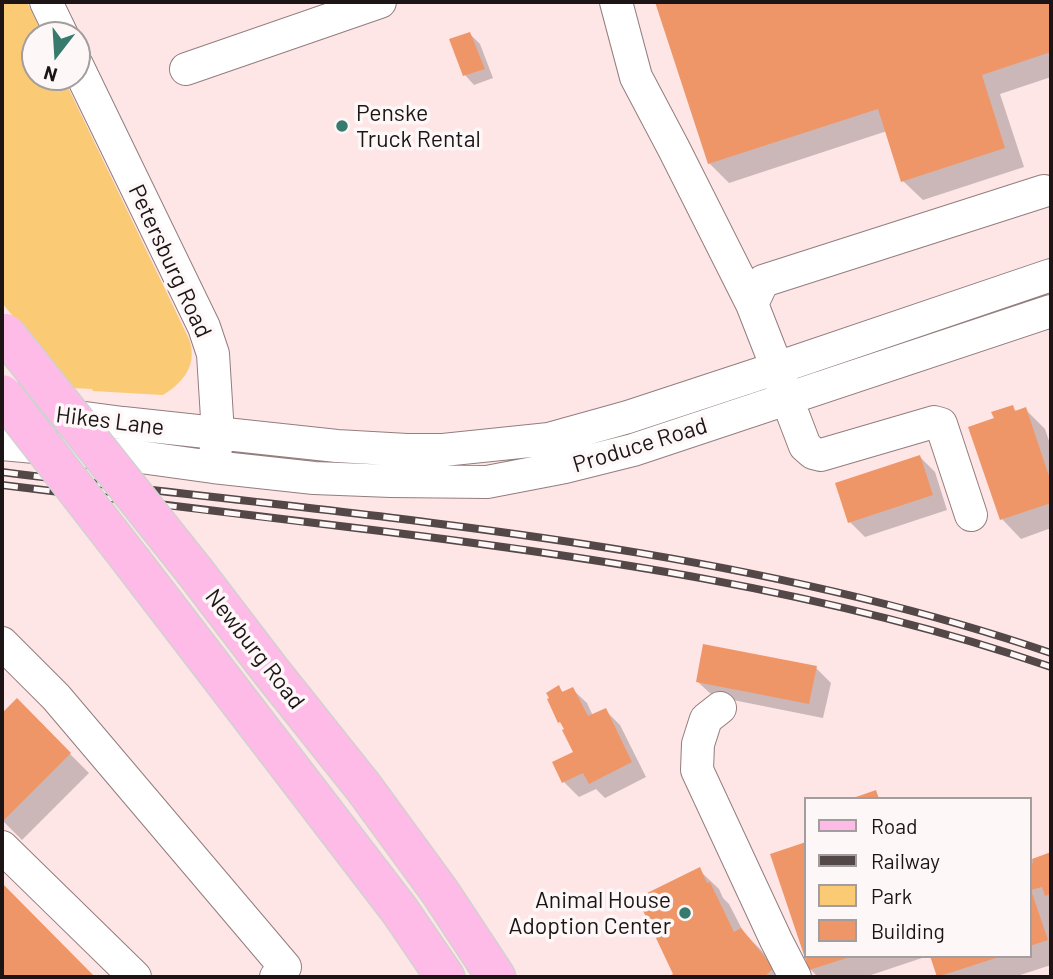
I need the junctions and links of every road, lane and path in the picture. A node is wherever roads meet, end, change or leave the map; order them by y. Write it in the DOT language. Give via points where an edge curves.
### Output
graph roads {
  1 [pos="46,2"];
  2 [pos="380,2"];
  3 [pos="616,2"];
  4 [pos="55,21"];
  5 [pos="186,69"];
  6 [pos="90,91"];
  7 [pos="1049,196"];
  8 [pos="1051,275"];
  9 [pos="752,304"];
  10 [pos="1051,311"];
  11 [pos="4,330"];
  12 [pos="777,368"];
  13 [pos="2,394"];
  14 [pos="787,399"];
  15 [pos="2,407"];
  16 [pos="218,434"];
  17 [pos="2,444"];
  18 [pos="213,467"];
  19 [pos="971,515"];
  20 [pos="8,660"];
  21 [pos="720,708"];
  22 [pos="2,847"];
  23 [pos="135,977"];
  24 [pos="276,977"];
  25 [pos="445,977"];
  26 [pos="496,977"];
  27 [pos="795,977"];
  1 -- 4 [label="street"];
  2 -- 5 [label="street"];
  3 -- 9 [label="street" via="636,77"];
  6 -- 16 [label="street, Petersburg Road" via="204,327 213,354"];
  7 -- 9 [label="street" via="763,281"];
  8 -- 12 [label="street, Produce Road"];
  9 -- 12 [label="street"];
  10 -- 14 [label="street, Produce Road"];
  11 -- 26 [label="main road, Newburg Road, bridge" via="364,788"];
  12 -- 14 [label="street"];
  12 -- 16 [label="street, Produce Road" via="549,439 407,450"];
  13 -- 25 [label="main road, Newburg Road, bridge" via="400,911"];
  14 -- 18 [label="street, Produce Road" via="633,450 487,482 314,478"];
  14 -- 19 [label="street" via="805,446 813,453 941,424"];
  15 -- 16 [label="street, Hikes Lane"];
  16 -- 18 [label="street, Petersburg Road"];
  17 -- 18 [label="street, Hikes Lane"];
  20 -- 24 [label="street" via="56,697 285,967"];
  21 -- 27 [label="street" via="706,719 698,744 697,770"];
  22 -- 23 [label="street"];
}
